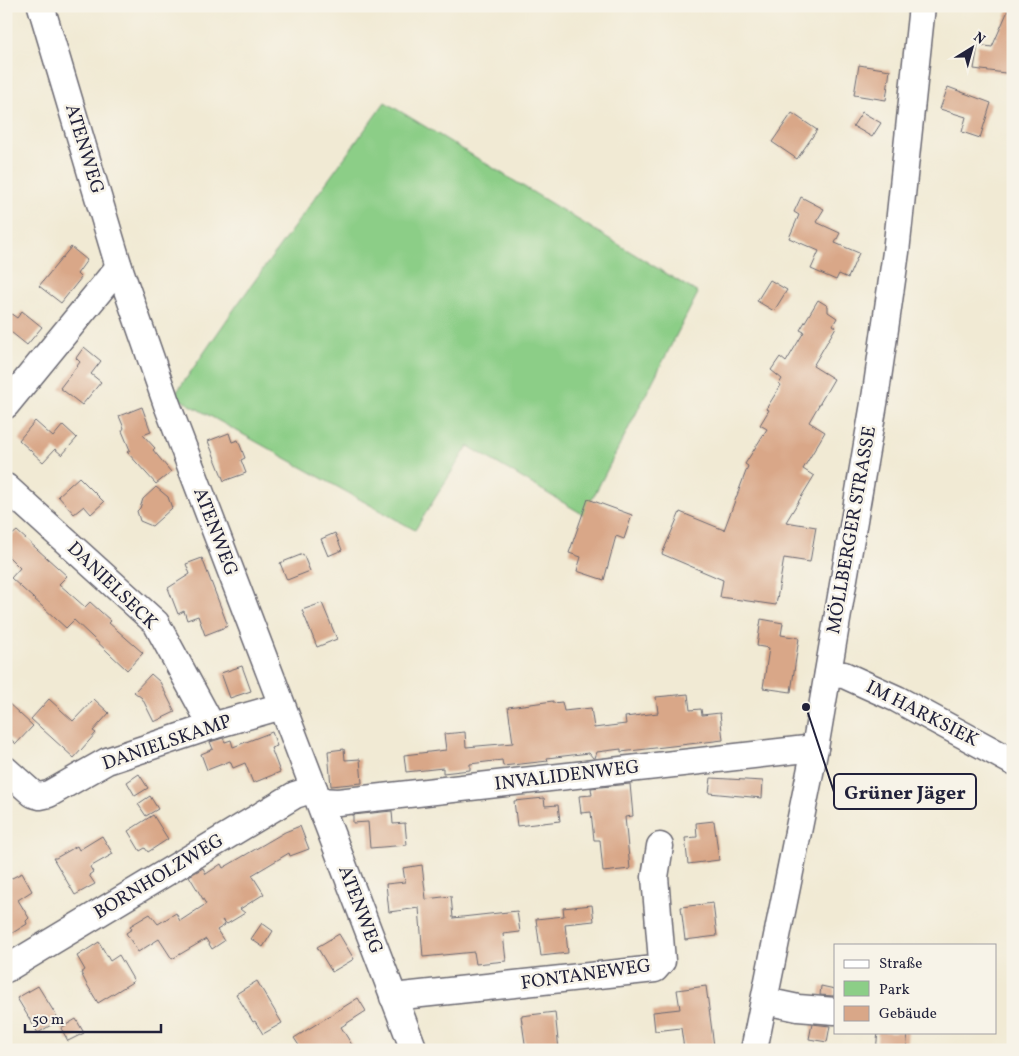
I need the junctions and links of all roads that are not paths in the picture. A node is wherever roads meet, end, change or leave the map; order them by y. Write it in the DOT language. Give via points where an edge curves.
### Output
graph roads {
  1 [pos="41,6"];
  2 [pos="922,6"];
  3 [pos="119,267"];
  4 [pos="6,405"];
  5 [pos="6,487"];
  6 [pos="828,674"];
  7 [pos="282,706"];
  8 [pos="212,726"];
  9 [pos="815,748"];
  10 [pos="1013,762"];
  11 [pos="6,770"];
  12 [pos="317,795"];
  13 [pos="660,846"];
  14 [pos="6,969"];
  15 [pos="393,997"];
  16 [pos="764,1001"];
  17 [pos="834,1011"];
  18 [pos="414,1050"];
  19 [pos="754,1050"];
  1 -- 3 [label="street, ATENWEG"];
  2 -- 6 [label="street, MÖLLBERGER STRASSE" via="896,252 876,392"];
  3 -- 4 [label="street"];
  3 -- 7 [label="street, ATENWEG" via="166,402"];
  5 -- 8 [label="street, DANIELSECK" via="156,623"];
  6 -- 9 [label="street, MÖLLBERGER STRASSE"];
  6 -- 10 [label="street, IM HARKSIEK" via="844,675 897,699"];
  7 -- 8 [label="street, DANIELSKAMP"];
  7 -- 12 [label="street, ATENWEG"];
  8 -- 11 [label="street, DANIELSKAMP" via="107,761 40,796"];
  9 -- 12 [label="street, INVALIDENWEG" via="347,801"];
  9 -- 16 [label="street, MÖLLBERGER STRASSE"];
  12 -- 14 [label="street, BORNHOLZWEG" via="295,795"];
  12 -- 15 [label="street, ATENWEG"];
  13 -- 15 [label="street, FONTANEWEG" via="656,876 662,961 655,969"];
  15 -- 18 [label="street, ATENWEG"];
  16 -- 17 [label="street"];
  16 -- 19 [label="street, MÖLLBERGER STRASSE"];
}
